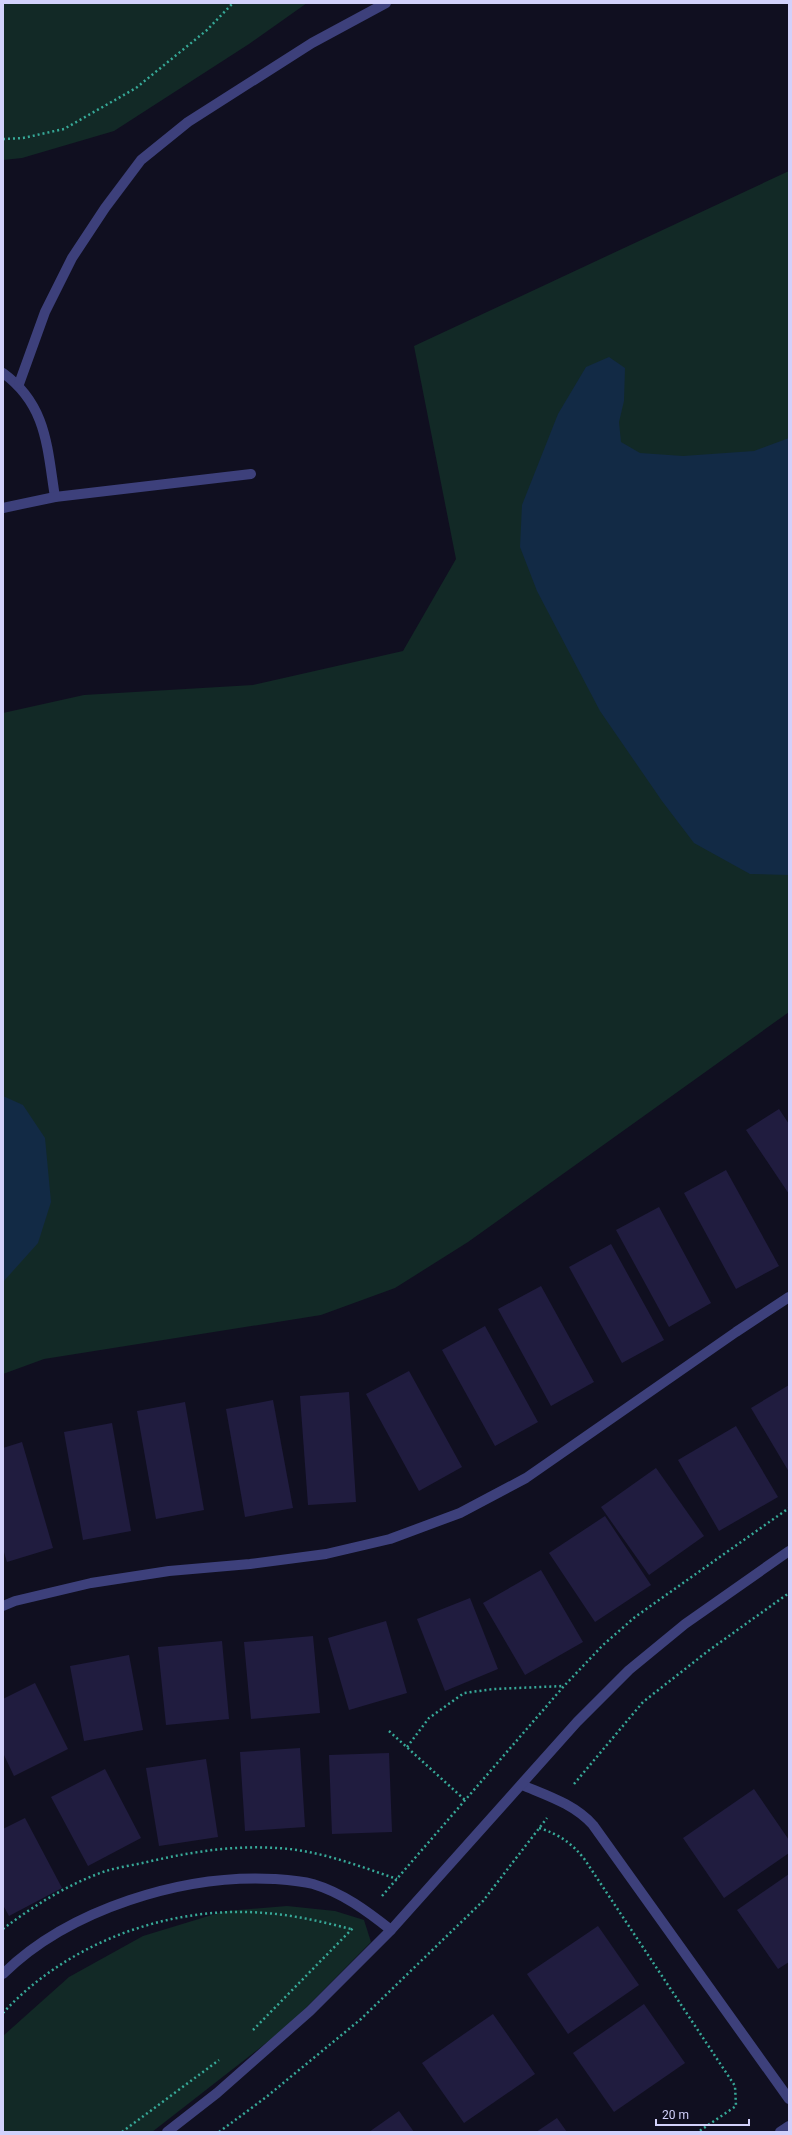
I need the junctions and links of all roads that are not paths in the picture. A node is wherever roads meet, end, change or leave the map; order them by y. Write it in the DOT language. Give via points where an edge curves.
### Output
graph roads {
  1 [pos="386,3"];
  2 [pos="3,373"];
  3 [pos="18,384"];
  4 [pos="251,474"];
  5 [pos="55,497"];
  6 [pos="3,508"];
  7 [pos="789,1297"];
  8 [pos="789,1551"];
  9 [pos="3,1606"];
  10 [pos="522,1785"];
  11 [pos="391,1930"];
  12 [pos="3,1974"];
  13 [pos="789,2099"];
  14 [pos="789,2126"];
  15 [pos="167,2132"];
  16 [pos="780,2132"];
  1 -- 3 [label="street" via="312,43 188,122 141,160 72,258 45,312"];
  2 -- 3 [label="street"];
  3 -- 5 [label="street" via="36,408 45,435"];
  4 -- 5 [label="street"];
  5 -- 6 [label="street"];
  7 -- 9 [label="street" via="526,1478 460,1512 390,1539 326,1554 169,1571 91,1583"];
  8 -- 10 [label="street" via="685,1624 628,1670 577,1722"];
  10 -- 11 [label="street"];
  10 -- 13 [label="street" via="560,1801 583,1815 593,1825"];
  11 -- 12 [label="street" via="342,1894 312,1884 245,1878 205,1882 132,1899 87,1917 45,1941"];
  11 -- 15 [label="street" via="310,2011 217,2093"];
  14 -- 16 [label="street"];
}
